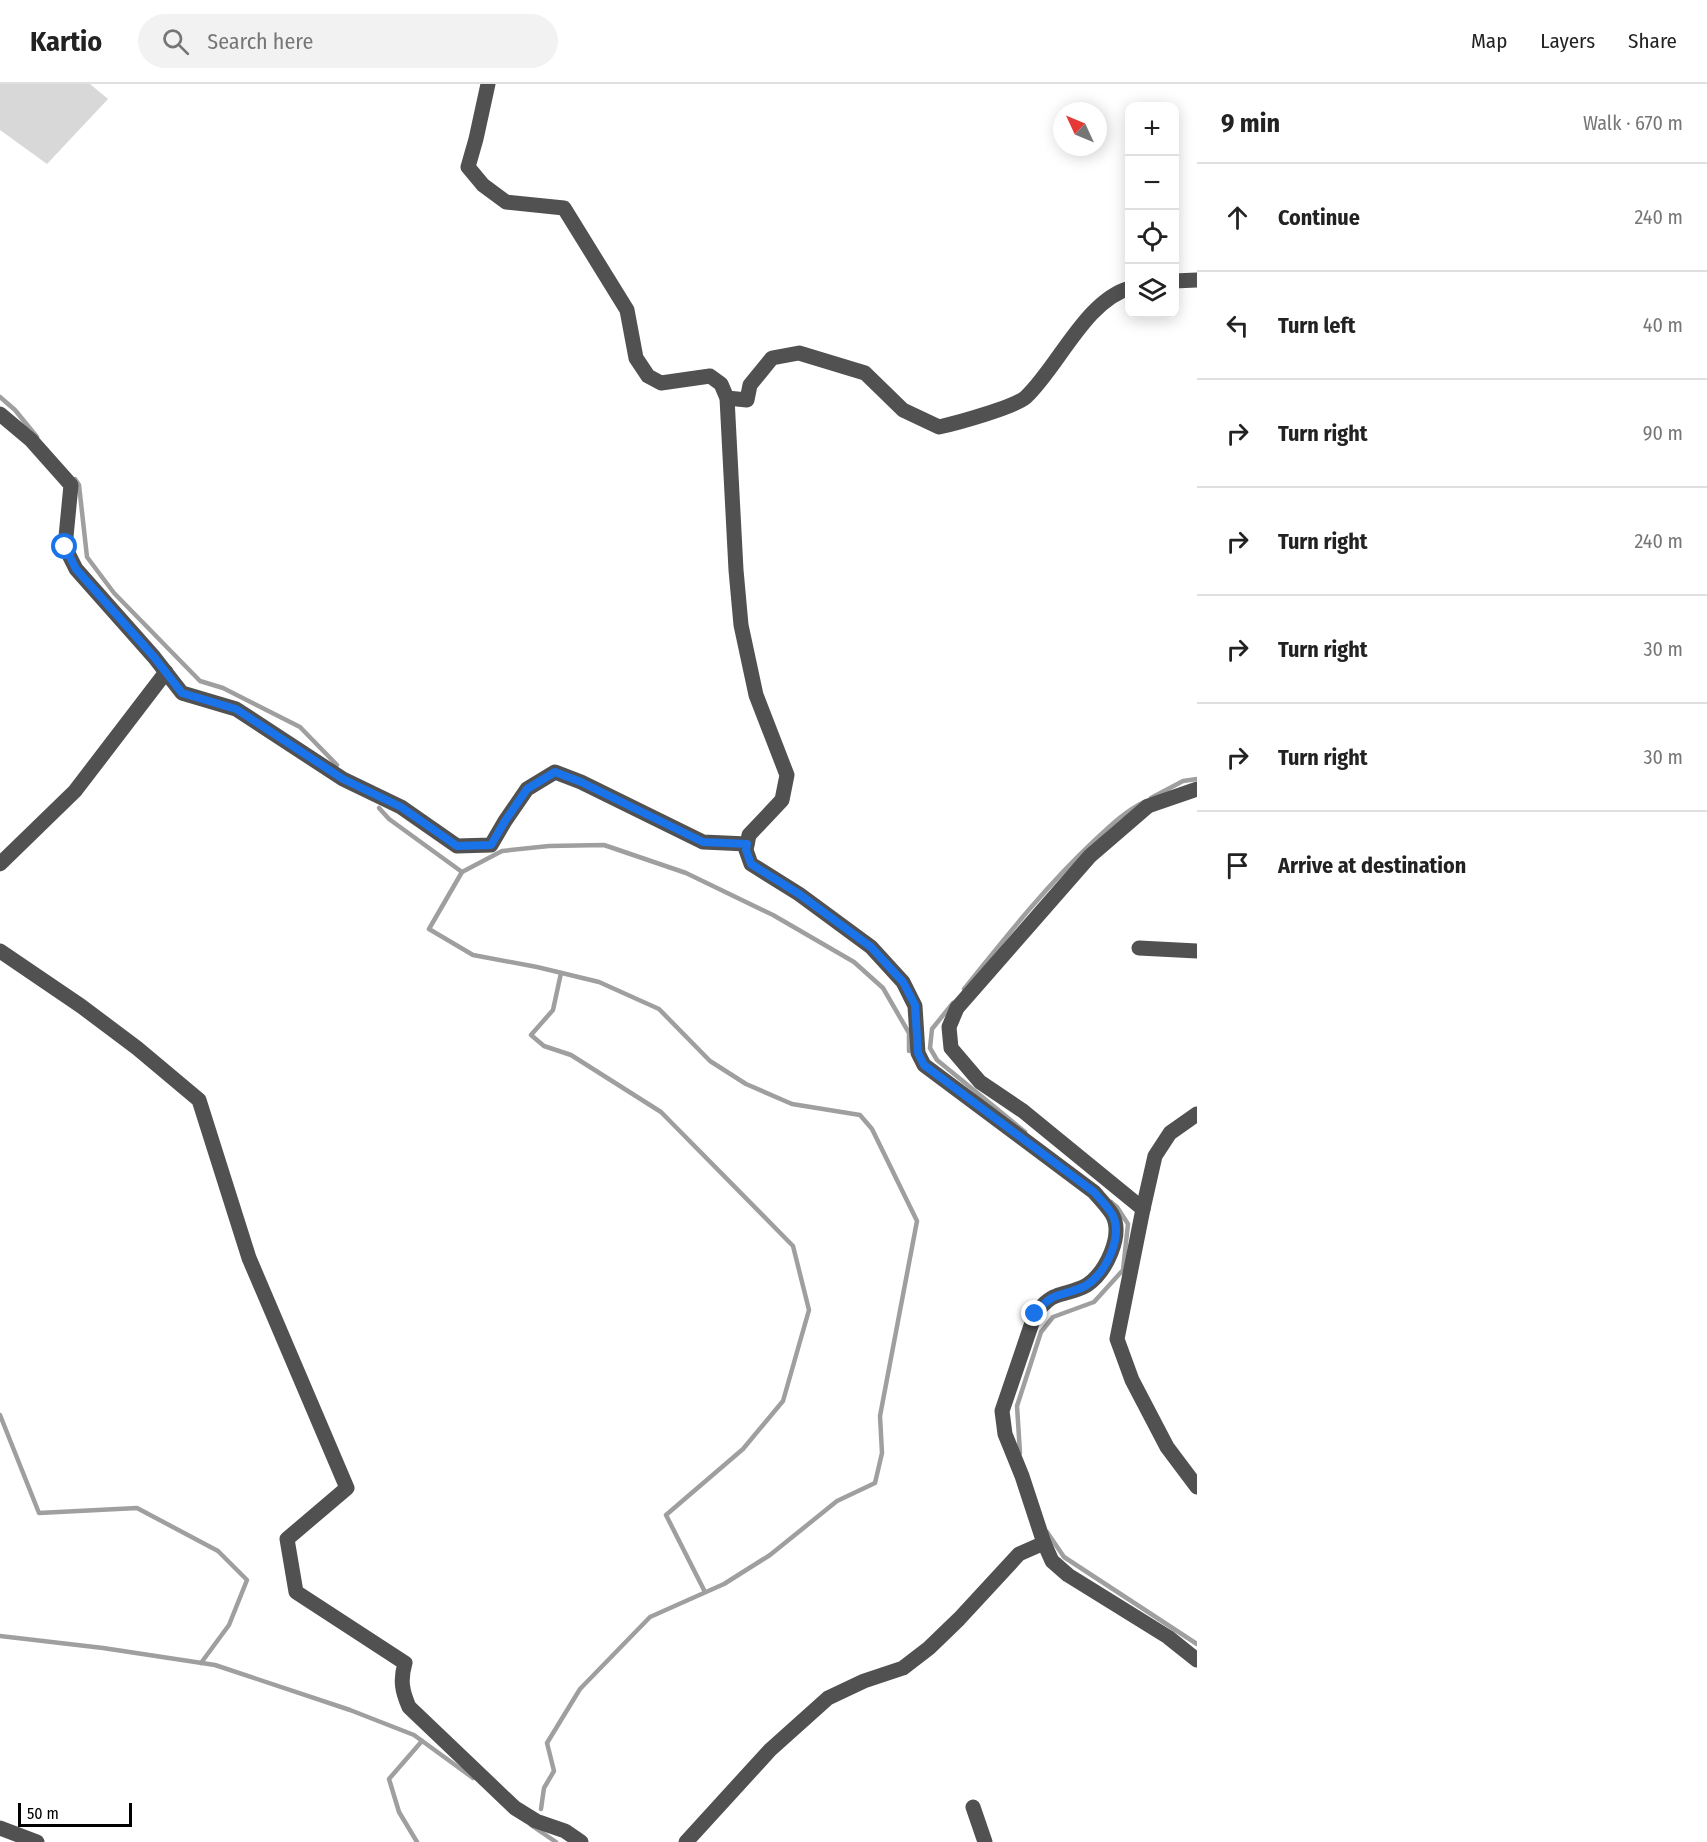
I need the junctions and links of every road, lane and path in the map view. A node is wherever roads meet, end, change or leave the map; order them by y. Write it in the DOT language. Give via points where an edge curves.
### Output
graph roads {
  1 [pos="488,84"];
  2 [pos="1179,280"];
  3 [pos="1197,280"];
  4 [pos="1125,289"];
  5 [pos="727,398"];
  6 [pos="0,414"];
  7 [pos="166,672"];
  8 [pos="1197,789"];
  9 [pos="747,844"];
  10 [pos="0,864"];
  11 [pos="1139,948"];
  12 [pos="0,951"];
  13 [pos="1197,951"];
  14 [pos="1197,1114"];
  15 [pos="1143,1209"];
  16 [pos="1197,1487"];
  17 [pos="1044,1543"];
  18 [pos="1197,1660"];
  19 [pos="973,1807"];
  20 [pos="0,1828"];
  21 [pos="37,1842"];
  22 [pos="581,1842"];
  23 [pos="686,1842"];
  24 [pos="986,1842"];
  1 -- 5 [label="street" via="468,167 483,185 506,202 564,208 627,310 636,358 648,376 661,383 710,376 721,384"];
  2 -- 3 [label="street"];
  4 -- 5 [label="street" via="1088,317 1025,398 973,418 939,427 903,410 865,373 799,352 772,358 750,385 747,400"];
  5 -- 9 [label="street" via="741,625 756,695 787,776 782,800 749,835"];
  6 -- 7 [label="street" via="31,440 71,485 65,547 76,569"];
  7 -- 9 [label="street" via="182,693 236,709 343,779 401,807 457,846 491,845 527,789 555,772 703,842"];
  7 -- 10 [label="street" via="75,791"];
  8 -- 15 [label="street" via="1148,806 1090,856 957,1008 949,1027 951,1048 980,1082 1023,1111"];
  9 -- 17 [label="street" via="751,864 871,947 903,982 915,1005 918,1053 924,1065 1094,1192 1112,1215 1116,1229 1111,1257 1098,1276 1074,1291 1055,1296 1035,1314 1002,1411 1005,1434"];
  11 -- 13 [label="street"];
  12 -- 22 [label="street" via="81,1006 199,1100 249,1258 347,1488 287,1539 296,1592 405,1663 402,1692 409,1707 515,1808"];
  14 -- 15 [label="street" via="1170,1133 1155,1156"];
  15 -- 16 [label="street" via="1117,1339 1132,1380 1167,1448"];
  17 -- 18 [label="street" via="1052,1560 1068,1575 1168,1637"];
  17 -- 23 [label="street" via="1019,1554 960,1619 903,1668 828,1698 770,1750"];
  19 -- 24 [label="street"];
  20 -- 21 [label="street"];
}
